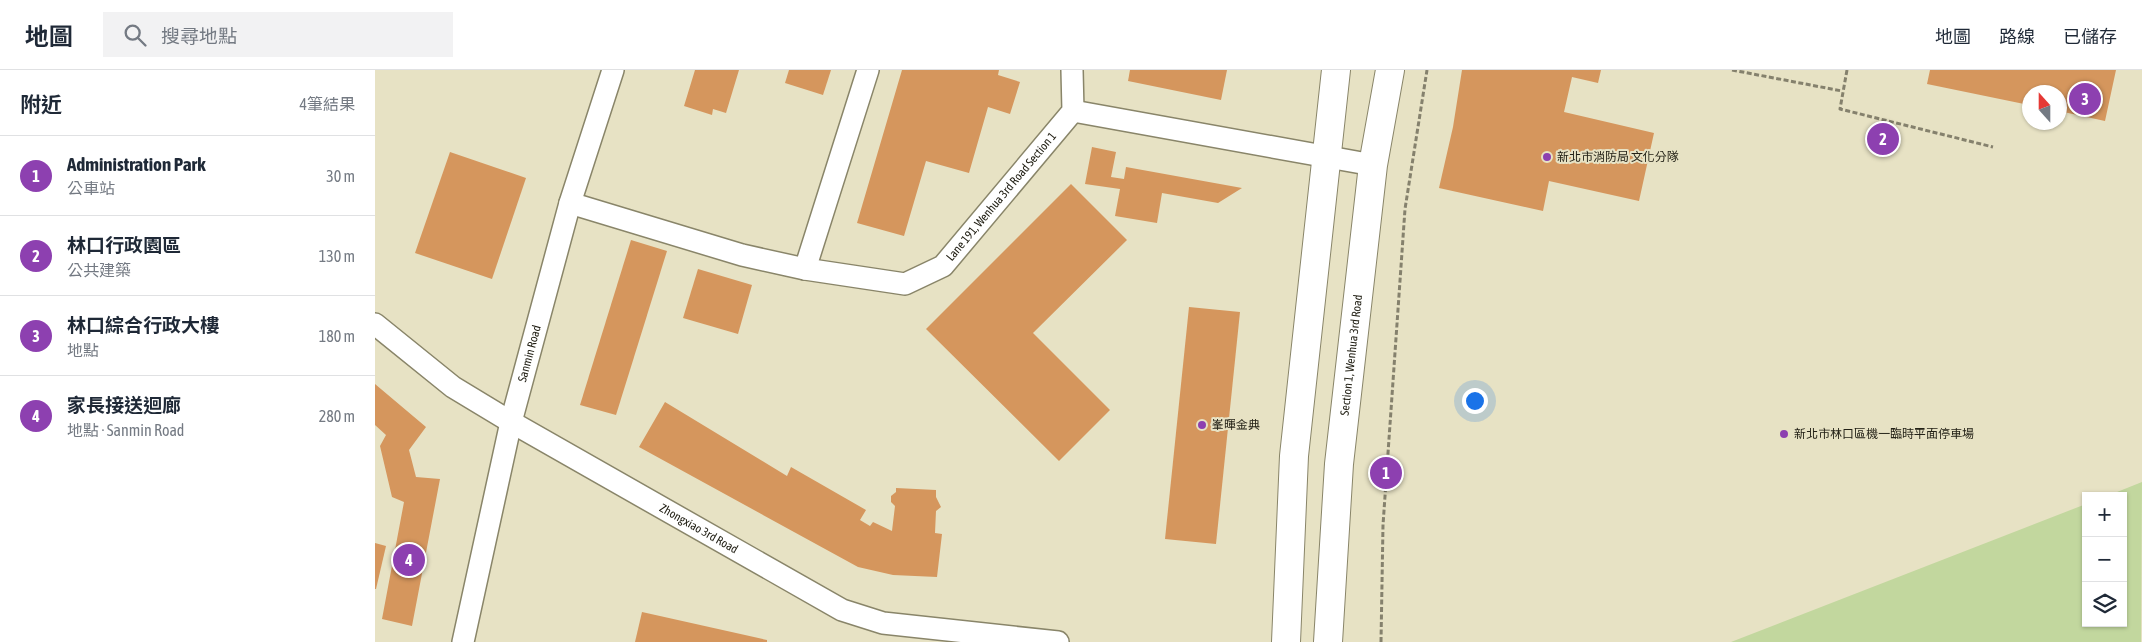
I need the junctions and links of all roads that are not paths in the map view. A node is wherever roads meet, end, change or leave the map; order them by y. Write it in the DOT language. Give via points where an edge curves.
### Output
graph roads {
  1 [pos="613,70"];
  2 [pos="868,70"];
  3 [pos="1072,70"];
  4 [pos="1336,70"];
  5 [pos="1390,70"];
  6 [pos="1073,111"];
  7 [pos="1327,155"];
  8 [pos="1373,165"];
  9 [pos="570,204"];
  10 [pos="805,268"];
  11 [pos="375,324"];
  12 [pos="511,422"];
  13 [pos="463,642"];
  14 [pos="1058,642"];
  15 [pos="1286,642"];
  16 [pos="1328,642"];
  1 -- 9 [label="street, Sanmin Road"];
  2 -- 10 [label="street"];
  3 -- 6 [label="street"];
  4 -- 7 [label="street"];
  5 -- 8 [label="street, Section 1, Wenhua 3rd Road"];
  6 -- 7 [label="street"];
  6 -- 10 [label="street, Lane 191, Wenhua 3rd Road Section 1" via="943,266 905,284"];
  7 -- 8 [label="street"];
  7 -- 15 [label="street" via="1294,456"];
  8 -- 16 [label="street, Section 1, Wenhua 3rd Road" via="1339,464"];
  9 -- 10 [label="street, Lane 191, Wenhua 3rd Road Section 1" via="743,255"];
  9 -- 12 [label="street, Sanmin Road"];
  11 -- 12 [label="street, Zhongxiao 3rd Road" via="453,387"];
  12 -- 13 [label="street, Sanmin Road"];
  12 -- 14 [label="street, Zhongxiao 3rd Road" via="842,610 883,623"];
}
